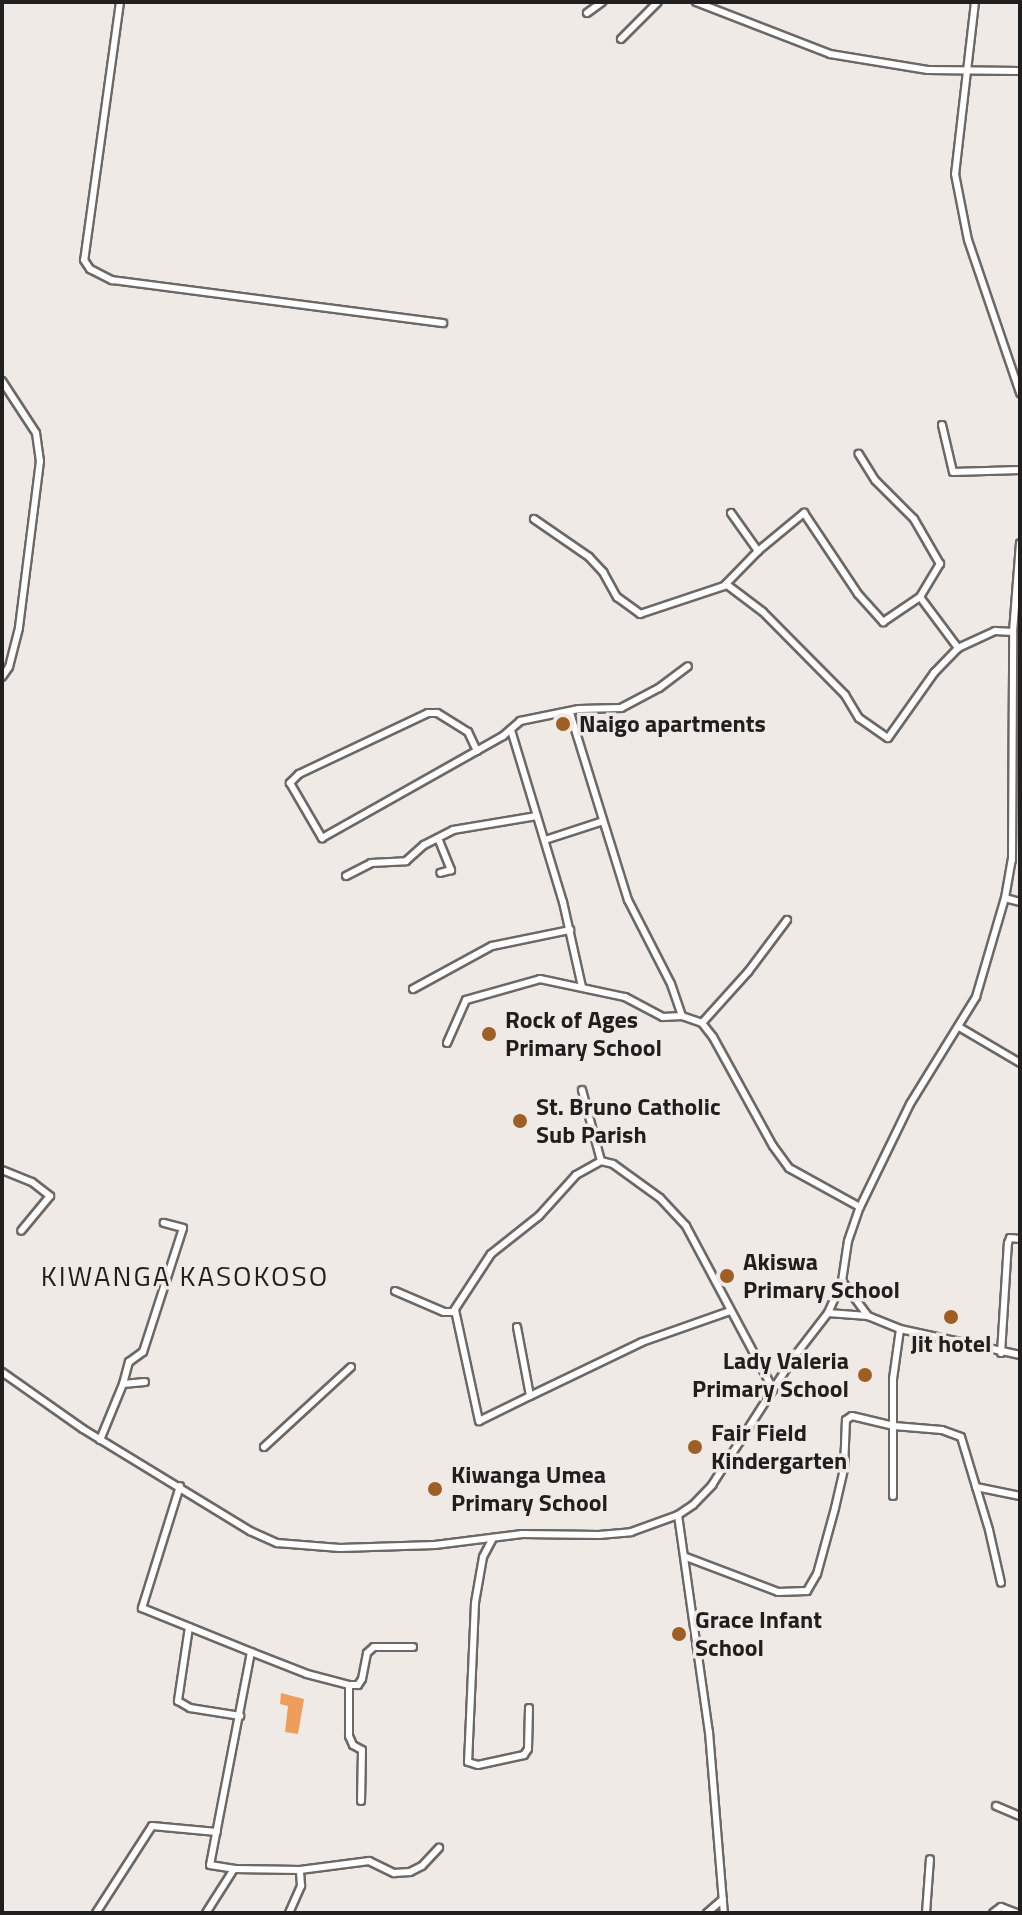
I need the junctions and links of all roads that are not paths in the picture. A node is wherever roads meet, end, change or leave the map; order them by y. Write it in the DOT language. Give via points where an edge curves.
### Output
graph roads {
  1 [pos="120,2"];
  2 [pos="602,2"];
  3 [pos="658,2"];
  4 [pos="696,2"];
  5 [pos="975,2"];
  6 [pos="587,13"];
  7 [pos="621,39"];
  8 [pos="969,71"];
  9 [pos="1020,71"];
  10 [pos="443,323"];
  11 [pos="2,381"];
  12 [pos="1020,393"];
  13 [pos="942,425"];
  14 [pos="859,454"];
  15 [pos="1020,470"];
  16 [pos="731,513"];
  17 [pos="534,519"];
  18 [pos="1020,543"];
  19 [pos="758,551"];
  20 [pos="726,584"];
  21 [pos="920,597"];
  22 [pos="1013,632"];
  23 [pos="958,648"];
  24 [pos="1016,658"];
  25 [pos="688,666"];
  26 [pos="2,677"];
  27 [pos="570,713"];
  28 [pos="511,730"];
  29 [pos="477,751"];
  30 [pos="537,816"];
  31 [pos="603,821"];
  32 [pos="438,838"];
  33 [pos="545,840"];
  34 [pos="440,873"];
  35 [pos="346,876"];
  36 [pos="1005,898"];
  37 [pos="1020,902"];
  38 [pos="787,920"];
  39 [pos="570,930"];
  40 [pos="582,987"];
  41 [pos="413,989"];
  42 [pos="682,1016"];
  43 [pos="702,1023"];
  44 [pos="959,1027"];
  45 [pos="447,1043"];
  46 [pos="1020,1063"];
  47 [pos="582,1090"];
  48 [pos="601,1161"];
  49 [pos="2,1170"];
  50 [pos="860,1207"];
  51 [pos="164,1223"];
  52 [pos="21,1231"];
  53 [pos="1020,1239"];
  54 [pos="842,1281"];
  55 [pos="395,1291"];
  56 [pos="455,1310"];
  57 [pos="730,1311"];
  58 [pos="828,1313"];
  59 [pos="868,1316"];
  60 [pos="517,1327"];
  61 [pos="900,1329"];
  62 [pos="1001,1353"];
  63 [pos="1020,1355"];
  64 [pos="351,1367"];
  65 [pos="2,1372"];
  66 [pos="145,1382"];
  67 [pos="123,1384"];
  68 [pos="773,1389"];
  69 [pos="530,1396"];
  70 [pos="894,1426"];
  71 [pos="100,1440"];
  72 [pos="264,1447"];
  73 [pos="180,1486"];
  74 [pos="976,1487"];
  75 [pos="893,1496"];
  76 [pos="1020,1496"];
  77 [pos="678,1515"];
  78 [pos="493,1538"];
  79 [pos="686,1557"];
  80 [pos="1001,1583"];
  81 [pos="189,1627"];
  82 [pos="413,1647"];
  83 [pos="251,1652"];
  84 [pos="349,1685"];
  85 [pos="529,1708"];
  86 [pos="240,1716"];
  87 [pos="361,1801"];
  88 [pos="996,1806"];
  89 [pos="1020,1816"];
  90 [pos="217,1832"];
  91 [pos="439,1848"];
  92 [pos="930,1859"];
  93 [pos="234,1869"];
  94 [pos="300,1870"];
  95 [pos="723,1899"];
  96 [pos="96,1913"];
  97 [pos="206,1913"];
  98 [pos="289,1913"];
  99 [pos="707,1913"];
  100 [pos="724,1913"];
  101 [pos="926,1913"];
  102 [pos="993,1913"];
  103 [pos="1017,1913"];
  1 -- 10 [label="street" via="84,260 90,269 112,280"];
  2 -- 6 [label="street"];
  3 -- 7 [label="street"];
  4 -- 8 [label="street" via="830,54"];
  5 -- 8 [label="street"];
  8 -- 9 [label="street"];
  8 -- 12 [label="street" via="957,185 968,240"];
  11 -- 26 [label="street" via="36,433 40,461 19,628"];
  13 -- 15 [label="street" via="953,472"];
  14 -- 21 [label="street" via="938,555 937,573"];
  16 -- 19 [label="street"];
  17 -- 20 [label="street" via="589,557 617,597 640,614"];
  18 -- 22 [label="street"];
  19 -- 20 [label="street"];
  19 -- 21 [label="street" via="804,513 881,621"];
  20 -- 23 [label="street" via="763,612 845,695 859,718 888,738"];
  21 -- 23 [label="street"];
  22 -- 23 [label="street" via="995,631"];
  22 -- 24 [label="street"];
  24 -- 36 [label="street" via="1012,860"];
  25 -- 27 [label="street" via="621,708"];
  27 -- 28 [label="street" via="520,721"];
  27 -- 31 [label="street"];
  28 -- 29 [label="street"];
  28 -- 30 [label="street"];
  29 -- 29 [label="street" via="468,732 428,713 290,783 322,838"];
  30 -- 32 [label="street" via="462,827"];
  30 -- 33 [label="street"];
  31 -- 33 [label="street"];
  31 -- 42 [label="street" via="628,900"];
  32 -- 34 [label="street" via="451,870"];
  32 -- 35 [label="street" via="406,861 371,863"];
  33 -- 39 [label="street"];
  36 -- 37 [label="street"];
  36 -- 44 [label="street" via="983,981"];
  38 -- 43 [label="street"];
  39 -- 40 [label="street"];
  39 -- 41 [label="street" via="492,946"];
  40 -- 42 [label="street" via="625,997 663,1017"];
  40 -- 45 [label="street" via="540,979 466,1000"];
  42 -- 43 [label="street"];
  43 -- 50 [label="street" via="789,1168"];
  44 -- 46 [label="street"];
  44 -- 50 [label="street" via="910,1104"];
  47 -- 48 [label="street"];
  48 -- 56 [label="street" via="576,1175 539,1216 491,1254"];
  48 -- 57 [label="street" via="631,1176 675,1213"];
  49 -- 52 [label="street" via="50,1196"];
  50 -- 54 [label="street"];
  51 -- 67 [label="street" via="183,1228 143,1352 129,1362"];
  53 -- 62 [label="street" via="1010,1238 1008,1243"];
  54 -- 58 [label="street"];
  54 -- 59 [label="street"];
  55 -- 56 [label="street" via="444,1312"];
  56 -- 69 [label="street" via="479,1421"];
  57 -- 68 [label="street"];
  57 -- 69 [label="street" via="642,1342"];
  58 -- 59 [label="street"];
  58 -- 68 [label="street"];
  59 -- 61 [label="street"];
  60 -- 69 [label="street"];
  61 -- 62 [label="street"];
  61 -- 70 [label="street"];
  62 -- 63 [label="street"];
  64 -- 72 [label="street"];
  65 -- 71 [label="street"];
  66 -- 67 [label="street"];
  67 -- 71 [label="street"];
  68 -- 77 [label="street" via="712,1485"];
  70 -- 74 [label="street" via="961,1437"];
  70 -- 75 [label="street"];
  70 -- 79 [label="street" via="852,1416 846,1420 842,1480 817,1574 807,1591 778,1592"];
  71 -- 73 [label="street"];
  73 -- 78 [label="street" via="277,1543 435,1545"];
  73 -- 81 [label="street" via="142,1608"];
  74 -- 76 [label="street"];
  74 -- 80 [label="street"];
  77 -- 78 [label="street" via="631,1532"];
  77 -- 79 [label="street"];
  78 -- 85 [label="street" via="483,1557 475,1603 468,1762 478,1765 524,1755"];
  79 -- 95 [label="street"];
  81 -- 83 [label="street"];
  81 -- 86 [label="street" via="178,1701"];
  82 -- 84 [label="street" via="374,1647 367,1653 362,1679"];
  83 -- 84 [label="street"];
  83 -- 86 [label="street"];
  84 -- 87 [label="street" via="349,1736 362,1750"];
  86 -- 90 [label="street"];
  88 -- 89 [label="street"];
  90 -- 93 [label="street" via="210,1865"];
  90 -- 96 [label="street" via="152,1826"];
  91 -- 94 [label="street" via="410,1872 394,1873 369,1861"];
  92 -- 101 [label="street"];
  93 -- 94 [label="street"];
  93 -- 97 [label="street"];
  94 -- 98 [label="street" via="301,1886"];
  95 -- 99 [label="street"];
  95 -- 100 [label="street"];
  102 -- 103 [label="street" via="1001,1907"];
}
